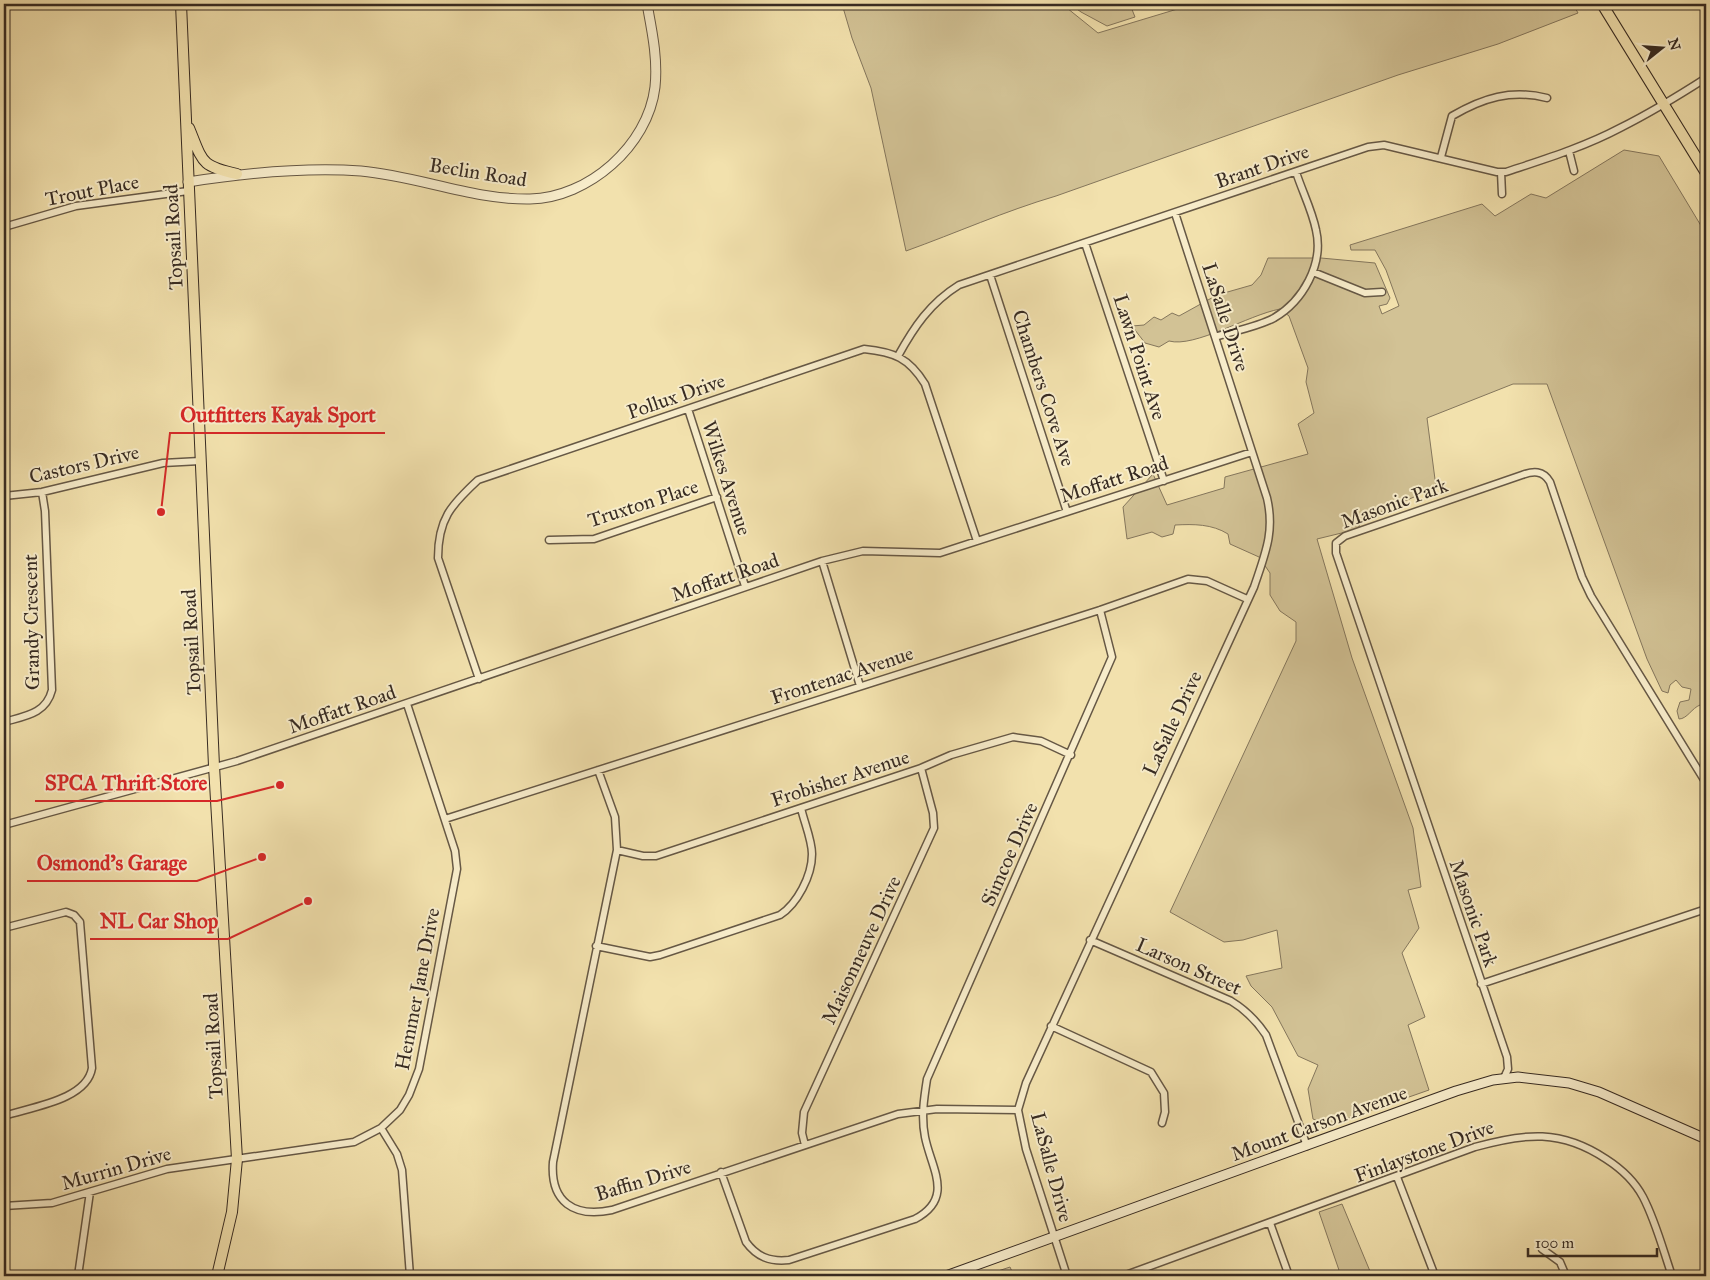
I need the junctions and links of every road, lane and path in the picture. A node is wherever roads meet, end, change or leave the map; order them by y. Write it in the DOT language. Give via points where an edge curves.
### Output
graph roads {
  1 [pos="181,4"];
  2 [pos="647,4"];
  3 [pos="1602,4"];
  4 [pos="1706,78"];
  5 [pos="1547,98"];
  6 [pos="1664,105"];
  7 [pos="187,122"];
  8 [pos="1569,150"];
  9 [pos="1441,157"];
  10 [pos="1574,171"];
  11 [pos="1296,172"];
  12 [pos="1501,172"];
  13 [pos="1706,173"];
  14 [pos="238,174"];
  15 [pos="188,187"];
  16 [pos="1502,194"];
  17 [pos="1175,213"];
  18 [pos="4,227"];
  19 [pos="1085,244"];
  20 [pos="1313,272"];
  21 [pos="990,275"];
  22 [pos="1382,292"];
  23 [pos="1215,337"];
  24 [pos="898,356"];
  25 [pos="688,409"];
  26 [pos="1252,452"];
  27 [pos="200,461"];
  28 [pos="1164,480"];
  29 [pos="42,492"];
  30 [pos="4,496"];
  31 [pos="717,497"];
  32 [pos="1068,512"];
  33 [pos="549,540"];
  34 [pos="978,541"];
  35 [pos="822,561"];
  36 [pos="745,586"];
  37 [pos="1247,599"];
  38 [pos="1100,610"];
  39 [pos="479,679"];
  40 [pos="860,686"];
  41 [pos="407,704"];
  42 [pos="4,722"];
  43 [pos="1071,755"];
  44 [pos="214,766"];
  45 [pos="921,768"];
  46 [pos="598,770"];
  47 [pos="1706,784"];
  48 [pos="801,808"];
  49 [pos="445,819"];
  50 [pos="4,825"];
  51 [pos="617,850"];
  52 [pos="1706,909"];
  53 [pos="4,928"];
  54 [pos="1090,940"];
  55 [pos="596,946"];
  56 [pos="1481,984"];
  57 [pos="1052,1026"];
  58 [pos="1504,1078"];
  59 [pos="923,1109"];
  60 [pos="1018,1110"];
  61 [pos="4,1116"];
  62 [pos="1162,1123"];
  63 [pos="381,1128"];
  64 [pos="1706,1139"];
  65 [pos="805,1145"];
  66 [pos="1307,1146"];
  67 [pos="237,1159"];
  68 [pos="722,1172"];
  69 [pos="1397,1177"];
  70 [pos="90,1192"];
  71 [pos="4,1206"];
  72 [pos="1270,1223"];
  73 [pos="1054,1238"];
  74 [pos="1542,1249"];
  75 [pos="78,1276"];
  76 [pos="217,1276"];
  77 [pos="410,1276"];
  78 [pos="946,1276"];
  79 [pos="1067,1276"];
  80 [pos="1123,1276"];
  81 [pos="1289,1276"];
  82 [pos="1435,1276"];
  83 [pos="1566,1276"];
  84 [pos="1672,1276"];
  1 -- 7 [label="main road, Topsail Road"];
  2 -- 14 [label="main road, Beclin Road" via="656,58 655,87 648,115 635,139 617,160 582,186 548,197 529,199 507,198 398,175 360,171"];
  3 -- 6 [label="main road"];
  4 -- 6 [label="street"];
  5 -- 9 [label="street" via="1528,93 1508,94 1452,116"];
  6 -- 8 [label="street"];
  6 -- 13 [label="main road"];
  7 -- 14 [label="main road" via="202,160 216,170"];
  7 -- 15 [label="main road, Topsail Road"];
  8 -- 10 [label="street"];
  8 -- 12 [label="street"];
  9 -- 11 [label="street, Brant Drive" via="1384,145 1368,147"];
  9 -- 12 [label="street, Brant Drive"];
  11 -- 17 [label="street, Brant Drive"];
  11 -- 20 [label="street" via="1316,231"];
  12 -- 16 [label="street"];
  14 -- 15 [label="main road, Beclin Road"];
  15 -- 18 [label="street, Trout Place" via="76,206"];
  15 -- 27 [label="main road, Topsail Road"];
  17 -- 19 [label="street, Brant Drive"];
  17 -- 23 [label="street, LaSalle Drive"];
  19 -- 21 [label="street, Brant Drive"];
  19 -- 28 [label="street, Lawn Point Ave"];
  20 -- 22 [label="street" via="1365,293"];
  20 -- 23 [label="street" via="1303,292 1273,318"];
  21 -- 24 [label="street, Brant Drive" via="959,285 942,296 916,324"];
  21 -- 32 [label="street, Chambers Cove Ave"];
  23 -- 26 [label="street, LaSalle Drive"];
  24 -- 25 [label="street, Pollux Drive" via="864,349"];
  24 -- 34 [label="street, Pollux Drive" via="916,370 925,384"];
  25 -- 31 [label="street, Wilkes Avenue"];
  25 -- 39 [label="street, Pollux Drive" via="478,480 447,512 441,527 438,558"];
  26 -- 28 [label="street, Moffatt Road"];
  26 -- 37 [label="street, LaSalle Drive" via="1269,507 1270,532"];
  27 -- 29 [label="street, Castors Drive" via="163,462"];
  27 -- 44 [label="main road, Topsail Road"];
  28 -- 32 [label="street, Moffatt Road"];
  29 -- 30 [label="street, Castors Drive"];
  29 -- 42 [label="street, Grandy Crescent" via="52,690 48,702 39,710"];
  31 -- 33 [label="street, Truxton Place" via="594,539"];
  31 -- 36 [label="street, Wilkes Avenue"];
  32 -- 34 [label="street, Moffatt Road"];
  34 -- 35 [label="street, Moffatt Road" via="934,554 863,551"];
  35 -- 36 [label="street, Moffatt Road"];
  35 -- 40 [label="street"];
  36 -- 39 [label="street, Moffatt Road"];
  37 -- 38 [label="street, Frontenac Avenue" via="1207,581 1188,579"];
  37 -- 54 [label="street, LaSalle Drive"];
  38 -- 40 [label="street, Frontenac Avenue"];
  38 -- 43 [label="street, Simcoe Drive" via="1112,657"];
  39 -- 41 [label="street, Moffatt Road"];
  40 -- 46 [label="street, Frontenac Avenue"];
  41 -- 44 [label="street, Moffatt Road"];
  41 -- 49 [label="street, Hemmer Jane Drive"];
  43 -- 45 [label="street, Frobisher Avenue" via="1041,741 1013,737"];
  43 -- 59 [label="street, Simcoe Drive" via="932,1066"];
  44 -- 50 [label="street, Moffatt Road"];
  44 -- 67 [label="main road, Topsail Road"];
  45 -- 48 [label="street, Frobisher Avenue"];
  45 -- 65 [label="street, Maisonneuve Drive" via="934,828 804,1112 802,1132"];
  46 -- 49 [label="street, Frontenac Avenue"];
  46 -- 51 [label="street, Baffin Drive" via="615,817"];
  47 -- 56 [label="street, Masonic Park" via="1582,577 1550,482 1544,474 1522,475 1338,540 1336,553"];
  48 -- 51 [label="street, Frobisher Avenue" via="656,856"];
  48 -- 55 [label="street" via="812,853 801,890 788,910 650,957"];
  49 -- 63 [label="street, Hemmer Jane Drive" via="458,869 419,1068 404,1103"];
  51 -- 55 [label="street, Baffin Drive"];
  52 -- 56 [label="street, Masonic Park"];
  53 -- 61 [label="street" via="66,912 80,922 92,1068 90,1078 74,1094"];
  54 -- 57 [label="street, LaSalle Drive"];
  54 -- 66 [label="street, Larson Street" via="1231,1001 1257,1021 1266,1035"];
  55 -- 68 [label="street, Baffin Drive" via="553,1162 553,1185 568,1206 590,1213"];
  56 -- 58 [label="street, Masonic Park" via="1506,1058 1508,1069"];
  57 -- 60 [label="street, LaSalle Drive" via="1026,1083"];
  57 -- 62 [label="street" via="1152,1072 1164,1094"];
  58 -- 64 [label="main road, Mount Carson Avenue" via="1583,1086"];
  58 -- 66 [label="main road, Mount Carson Avenue" via="1456,1091"];
  59 -- 60 [label="street, Baffin Drive"];
  59 -- 65 [label="street, Baffin Drive" via="898,1114"];
  59 -- 68 [label="street, Simcoe Drive" via="925,1137 938,1179 938,1189 930,1208 915,1219 789,1260 778,1262 761,1257 746,1242"];
  60 -- 73 [label="street, LaSalle Drive" via="1028,1158"];
  63 -- 67 [label="street, Hemmer Jane Drive" via="346,1144"];
  63 -- 77 [label="street" via="395,1149 402,1170"];
  65 -- 68 [label="street, Baffin Drive"];
  66 -- 73 [label="main road, Mount Carson Avenue"];
  67 -- 70 [label="street, Murrin Drive" via="167,1169"];
  67 -- 76 [label="main road, Topsail Road" via="232,1212"];
  69 -- 72 [label="street, Finlaystone Drive"];
  69 -- 82 [label="street"];
  69 -- 84 [label="street, Finlaystone Drive" via="1475,1147 1509,1138 1543,1136 1573,1141 1589,1147 1618,1167 1642,1196"];
  70 -- 71 [label="street, Murrin Drive" via="52,1203"];
  70 -- 75 [label="street"];
  72 -- 80 [label="street, Finlaystone Drive"];
  72 -- 81 [label="street"];
  73 -- 78 [label="main road, Mount Carson Avenue"];
  73 -- 79 [label="street, LaSalle Drive"];
  74 -- 83 [label="street" via="1560,1262"];
}
